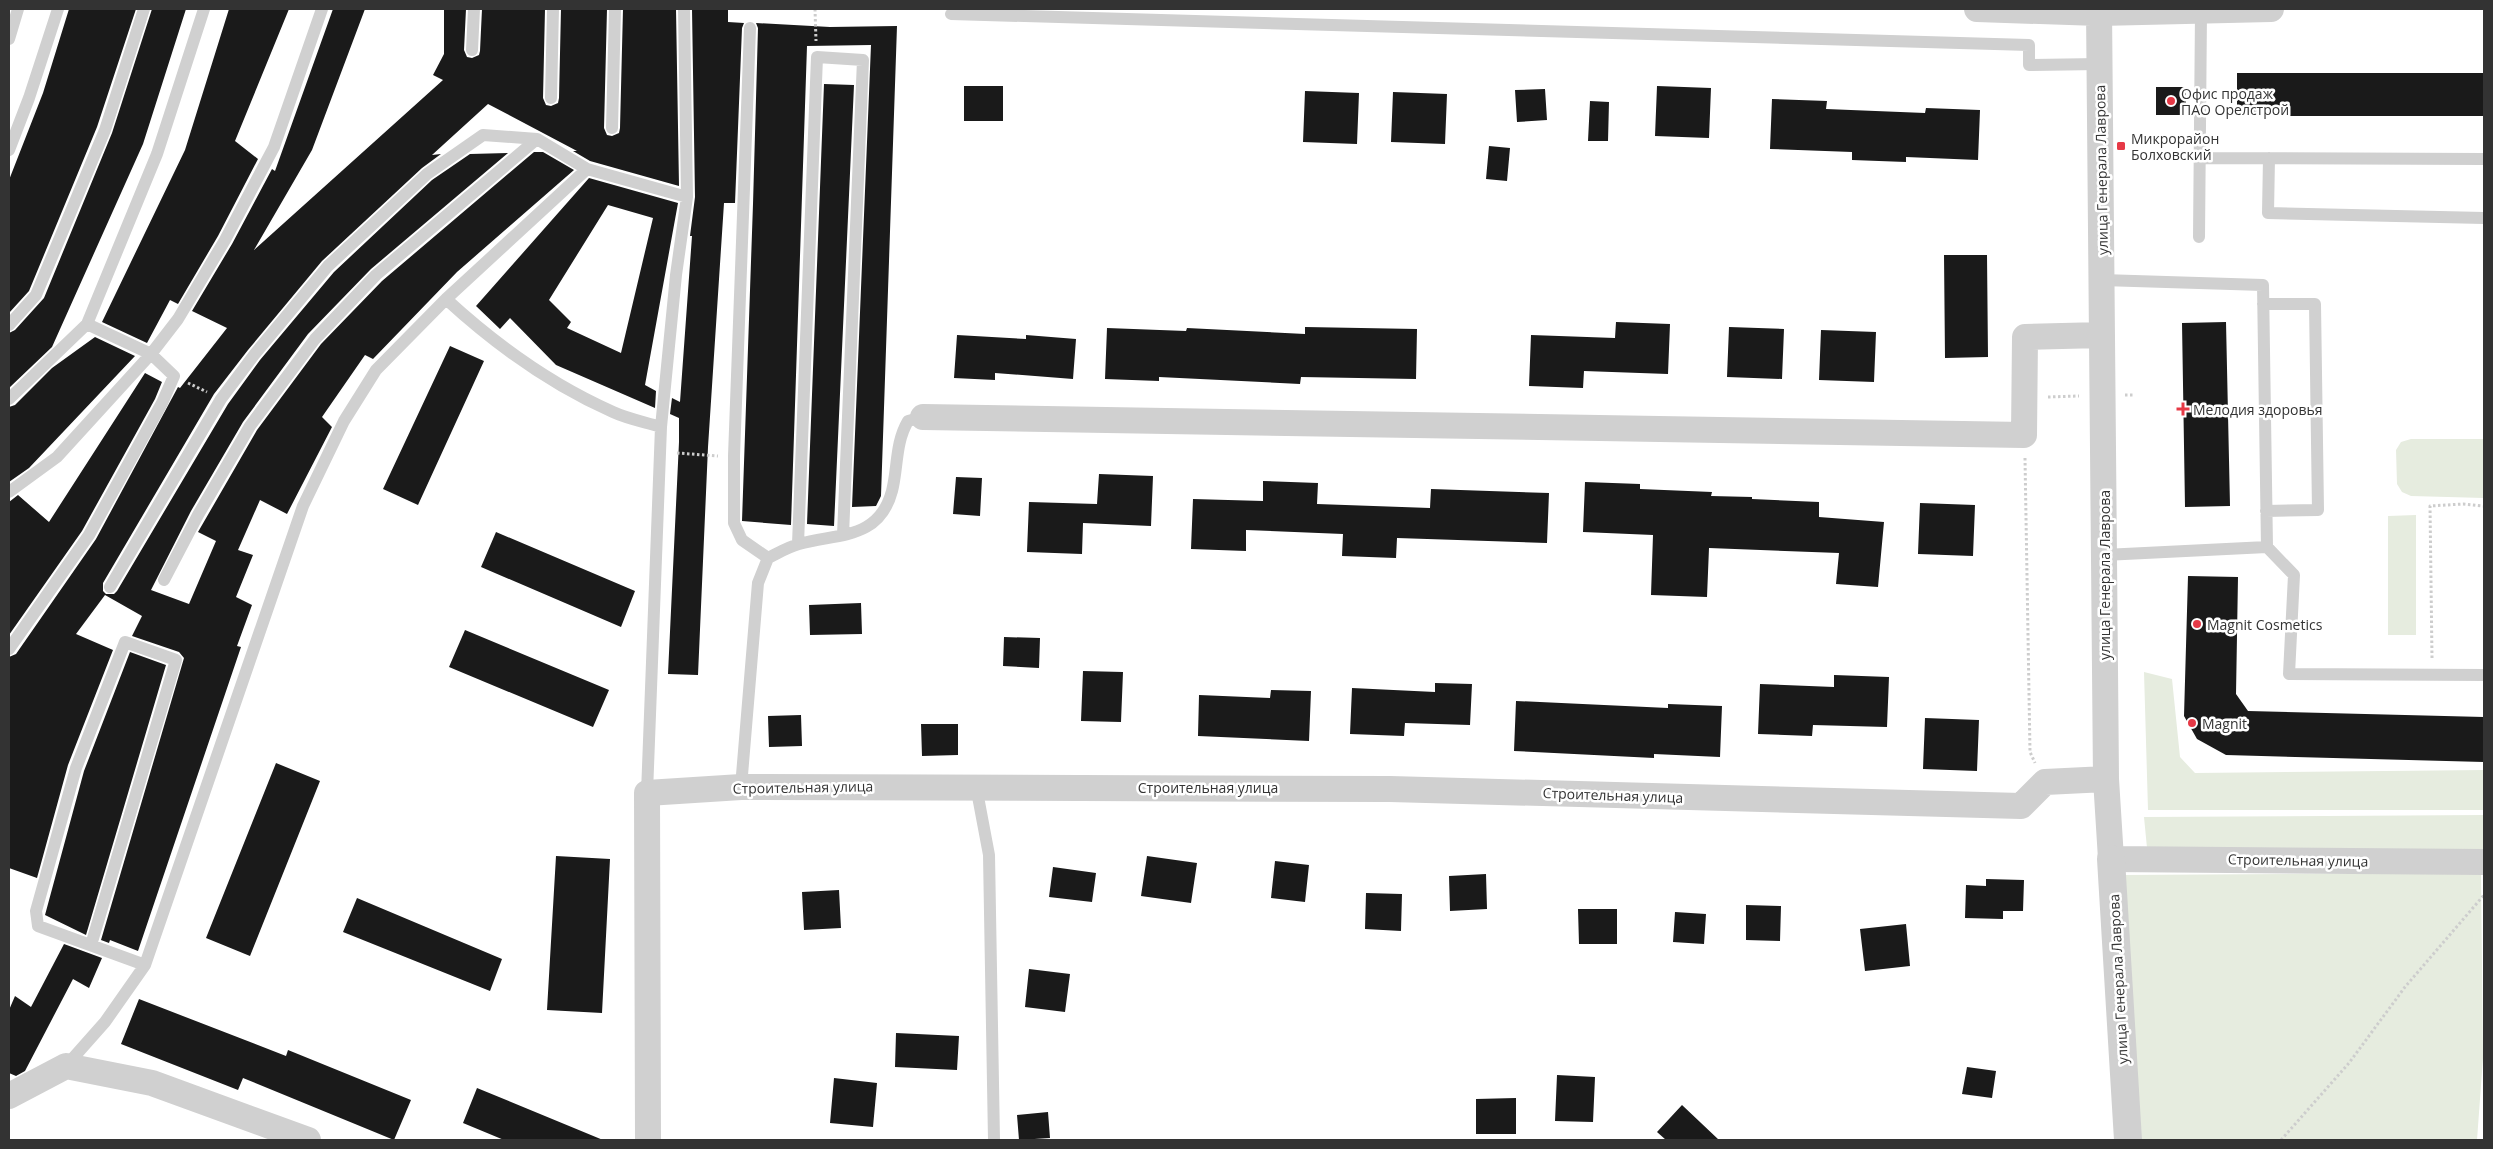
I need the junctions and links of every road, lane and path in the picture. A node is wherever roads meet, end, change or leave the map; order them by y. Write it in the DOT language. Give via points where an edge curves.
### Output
graph roads {
  1 [pos="18,9"];
  2 [pos="58,9"];
  3 [pos="144,9"];
  4 [pos="204,9"];
  5 [pos="322,9"];
  6 [pos="474,9"];
  7 [pos="553,9"];
  8 [pos="615,9"];
  9 [pos="684,9"];
  10 [pos="816,9"];
  11 [pos="1978,9"];
  12 [pos="2272,9"];
  13 [pos="2099,11"];
  14 [pos="2201,12"];
  15 [pos="951,14"];
  16 [pos="750,28"];
  17 [pos="9,39"];
  18 [pos="472,50"];
  19 [pos="817,57"];
  20 [pos="2099,64"];
  21 [pos="551,98"];
  22 [pos="612,128"];
  23 [pos="537,139"];
  24 [pos="9,150"];
  25 [pos="2200,158"];
  26 [pos="2269,158"];
  27 [pos="2484,159"];
  28 [pos="587,169"];
  29 [pos="687,197"];
  30 [pos="2484,218"];
  31 [pos="2199,237"];
  32 [pos="2102,280"];
  33 [pos="446,299"];
  34 [pos="2263,304"];
  35 [pos="87,324"];
  36 [pos="9,325"];
  37 [pos="2102,335"];
  38 [pos="151,354"];
  39 [pos="174,376"];
  40 [pos="9,399"];
  41 [pos="221,399"];
  42 [pos="923,417"];
  43 [pos="661,427"];
  44 [pos="2024,435"];
  45 [pos="660,452"];
  46 [pos="734,456"];
  47 [pos="9,492"];
  48 [pos="2484,506"];
  49 [pos="2266,511"];
  50 [pos="843,535"];
  51 [pos="798,544"];
  52 [pos="2267,547"];
  53 [pos="2104,555"];
  54 [pos="768,558"];
  55 [pos="164,580"];
  56 [pos="110,587"];
  57 [pos="9,649"];
  58 [pos="2484,675"];
  59 [pos="2432,676"];
  60 [pos="2106,779"];
  61 [pos="2045,782"];
  62 [pos="741,786"];
  63 [pos="976,786"];
  64 [pos="647,793"];
  65 [pos="2111,859"];
  66 [pos="2484,862"];
  67 [pos="2484,896"];
  68 [pos="91,945"];
  69 [pos="145,965"];
  70 [pos="66,1066"];
  71 [pos="9,1096"];
  72 [pos="308,1140"];
  73 [pos="648,1140"];
  74 [pos="994,1140"];
  75 [pos="2128,1140"];
  76 [pos="2281,1140"];
  1 -- 17 [label="lane"];
  2 -- 24 [label="lane"];
  3 -- 36 [label="lane" via="105,130 36,295"];
  4 -- 35 [label="lane" via="157,154"];
  5 -- 38 [label="lane" via="274,147 225,240 178,319"];
  6 -- 18 [label="lane"];
  7 -- 21 [label="lane"];
  8 -- 22 [label="lane"];
  9 -- 29 [label="lane"];
  10 -- 19 [label="path"];
  11 -- 13 [label="street"];
  12 -- 14 [label="street"];
  13 -- 14 [label="street"];
  13 -- 20 [label="street, улица Генерала Лаврова"];
  14 -- 25 [label="lane"];
  15 -- 20 [label="lane" via="2029,45 2029,64"];
  16 -- 46 [label="lane"];
  19 -- 50 [label="lane" via="863,60"];
  19 -- 51 [label="lane"];
  20 -- 32 [label="street, улица Генерала Лаврова"];
  23 -- 28 [label="lane"];
  23 -- 41 [label="lane" via="483,135 427,174 328,266"];
  23 -- 55 [label="lane" via="376,275 315,340 250,426"];
  25 -- 26 [label="lane"];
  25 -- 31 [label="lane"];
  26 -- 27 [label="lane"];
  26 -- 30 [label="lane" via="2268,213"];
  28 -- 29 [label="lane"];
  28 -- 33 [label="lane"];
  29 -- 43 [label="lane" via="674,285"];
  32 -- 34 [label="lane" via="2263,285"];
  32 -- 37 [label="street, улица Генерала Лаврова"];
  33 -- 43 [label="lane" via="486,336 560,384 614,412"];
  33 -- 69 [label="lane" via="376,370 344,421 302,506"];
  34 -- 49 [label="lane"];
  34 -- 49 [label="lane" via="2316,304 2318,510"];
  35 -- 38 [label="lane"];
  35 -- 40 [label="lane"];
  37 -- 44 [label="street" via="2025,338"];
  37 -- 53 [label="street, улица Генерала Лаврова"];
  38 -- 39 [label="lane"];
  38 -- 47 [label="lane" via="57,457"];
  39 -- 41 [label="path"];
  39 -- 57 [label="lane" via="89,535"];
  41 -- 56 [label="lane"];
  42 -- 44 [label="street"];
  42 -- 50 [label="lane" via="908,421 901,433 892,492 880,517 861,531"];
  43 -- 45 [label="lane"];
  44 -- 61 [label="path" via="2030,752"];
  45 -- 46 [label="path"];
  45 -- 64 [label="lane"];
  46 -- 54 [label="lane" via="734,523 742,540"];
  48 -- 59 [label="path" via="2430,506"];
  49 -- 52 [label="lane"];
  50 -- 51 [label="lane"];
  51 -- 54 [label="lane"];
  52 -- 53 [label="lane"];
  52 -- 59 [label="lane" via="2294,575 2289,674"];
  53 -- 60 [label="street, улица Генерала Лаврова"];
  54 -- 62 [label="lane" via="758,584"];
  58 -- 59 [label="lane"];
  60 -- 61 [label="street"];
  60 -- 65 [label="street, улица Генерала Лаврова"];
  61 -- 63 [label="street, Строительная улица" via="2021,806 1390,789"];
  62 -- 63 [label="street, Строительная улица"];
  62 -- 64 [label="street, Строительная улица"];
  63 -- 74 [label="lane" via="989,855"];
  64 -- 73 [label="street"];
  65 -- 66 [label="street, Строительная улица"];
  65 -- 75 [label="street, улица Генерала Лаврова"];
  67 -- 76 [label="path" via="2405,987 2349,1062"];
  68 -- 68 [label="lane" via="38,926 36,911 76,768 125,642 176,660"];
  68 -- 69 [label="lane"];
  69 -- 70 [label="lane" via="105,1022"];
  70 -- 71 [label="street"];
  70 -- 72 [label="street" via="152,1083"];
}
